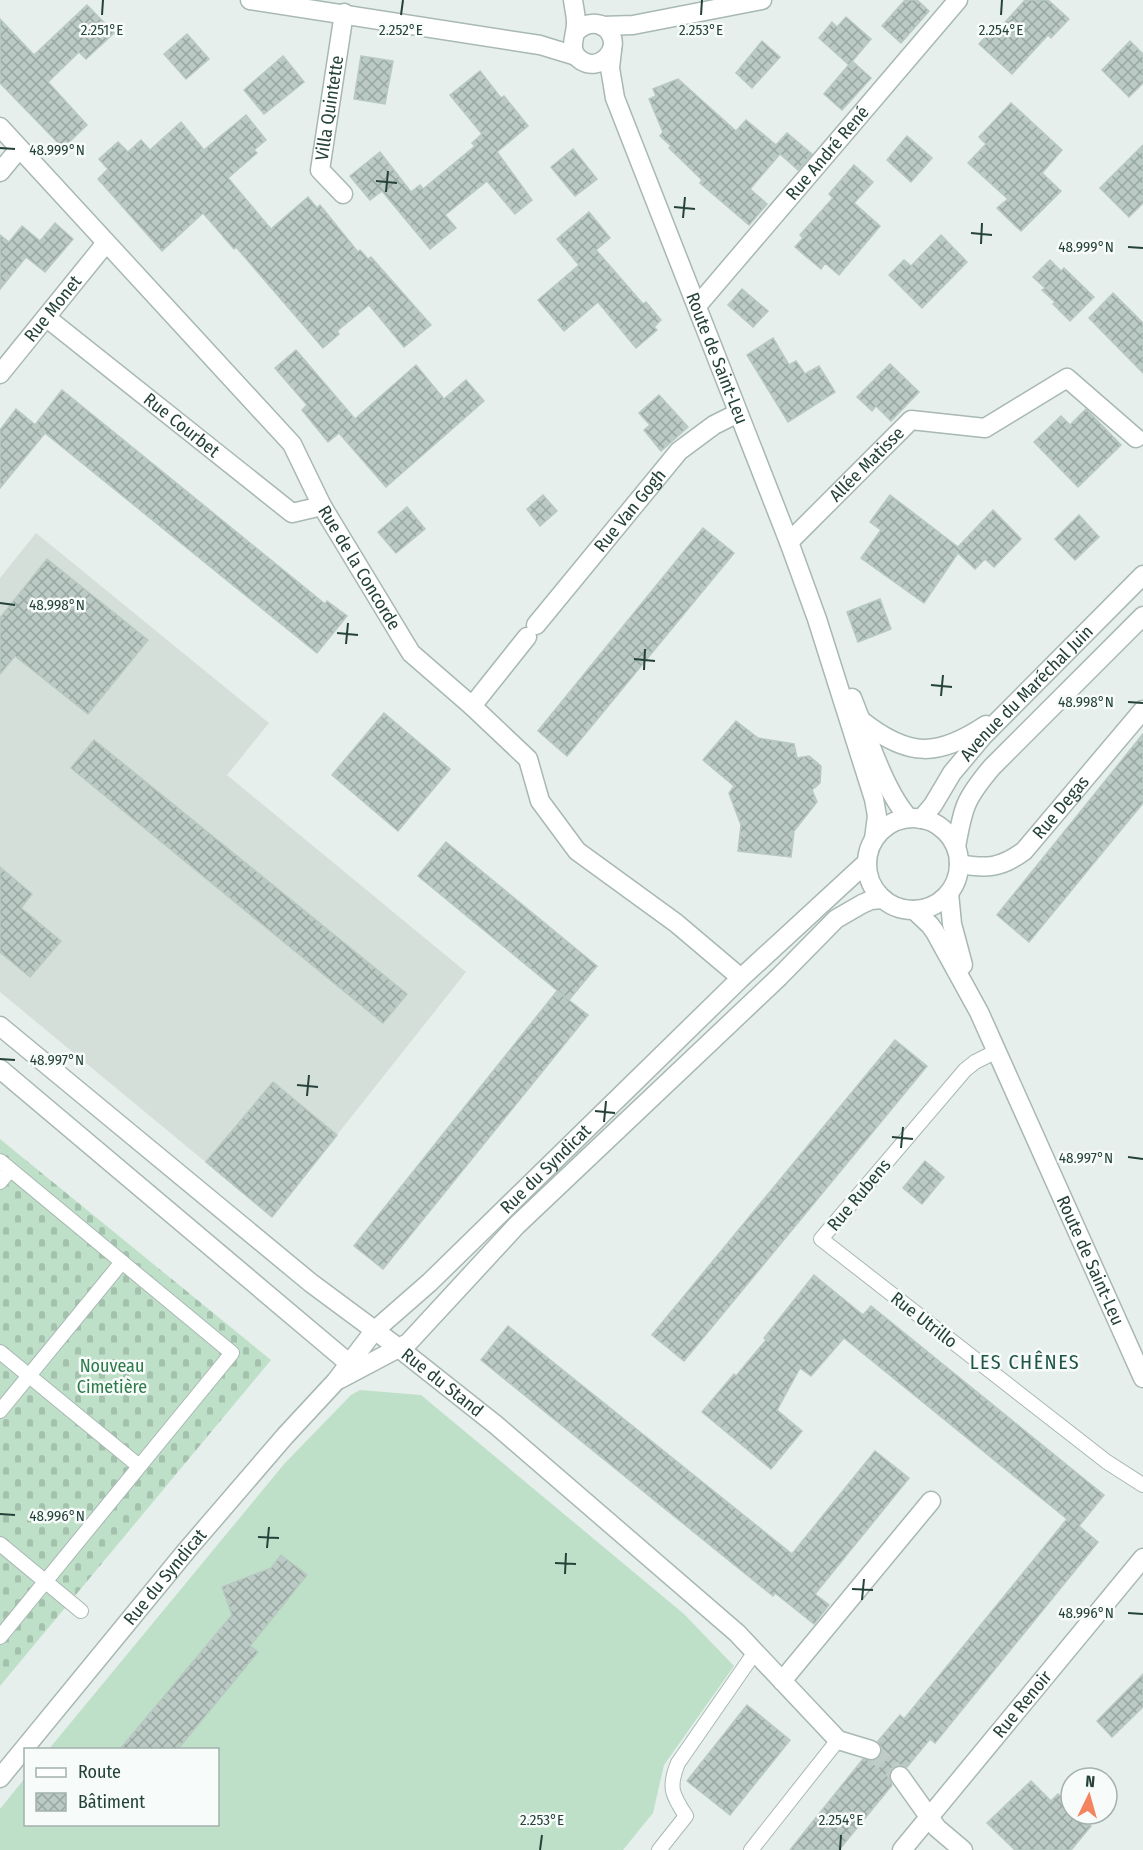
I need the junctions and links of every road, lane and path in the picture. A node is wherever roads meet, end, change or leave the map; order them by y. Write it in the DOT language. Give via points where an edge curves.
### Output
graph roads {
  1 [pos="250,0"];
  2 [pos="762,0"];
  3 [pos="958,0"];
  4 [pos="580,1"];
  5 [pos="693,6"];
  6 [pos="344,13"];
  7 [pos="633,24"];
  8 [pos="600,25"];
  9 [pos="613,46"];
  10 [pos="578,47"];
  11 [pos="615,99"];
  12 [pos="0,127"];
  13 [pos="19,149"];
  14 [pos="0,172"];
  15 [pos="343,194"];
  16 [pos="106,243"];
  17 [pos="697,306"];
  18 [pos="46,318"];
  19 [pos="0,374"];
  20 [pos="738,412"];
  21 [pos="1136,438"];
  22 [pos="322,506"];
  23 [pos="789,542"];
  24 [pos="1143,575"];
  25 [pos="1143,616"];
  26 [pos="817,619"];
  27 [pos="472,706"];
  28 [pos="1007,710"];
  29 [pos="1143,710"];
  30 [pos="861,721"];
  31 [pos="915,818"];
  32 [pos="874,839"];
  33 [pos="958,856"];
  34 [pos="867,862"];
  35 [pos="949,893"];
  36 [pos="883,899"];
  37 [pos="914,910"];
  38 [pos="741,978"];
  39 [pos="979,1012"];
  40 [pos="0,1026"];
  41 [pos="997,1051"];
  42 [pos="0,1069"];
  43 [pos="5,1165"];
  44 [pos="0,1182"];
  45 [pos="821,1239"];
  46 [pos="122,1262"];
  47 [pos="374,1331"];
  48 [pos="400,1349"];
  49 [pos="0,1352"];
  50 [pos="353,1367"];
  51 [pos="29,1376"];
  52 [pos="1143,1378"];
  53 [pos="0,1411"];
  54 [pos="139,1467"];
  55 [pos="1143,1485"];
  56 [pos="931,1501"];
  57 [pos="0,1544"];
  58 [pos="1143,1558"];
  59 [pos="45,1582"];
  60 [pos="81,1611"];
  61 [pos="0,1637"];
  62 [pos="755,1652"];
  63 [pos="782,1681"];
  64 [pos="838,1740"];
  65 [pos="25,1748"];
  66 [pos="24,1749"];
  67 [pos="871,1750"];
  68 [pos="900,1776"];
  69 [pos="0,1778"];
  70 [pos="928,1816"];
  71 [pos="659,1850"];
  72 [pos="751,1850"];
  73 [pos="902,1850"];
  74 [pos="963,1850"];
  1 -- 6 [label="street"];
  2 -- 5 [label="street"];
  3 -- 17 [label="street, Rue André René"];
  4 -- 8 [label="street"];
  4 -- 10 [label="street"];
  5 -- 7 [label="street"];
  6 -- 10 [label="street" via="540,45 564,43"];
  6 -- 15 [label="street, Villa Quintette" via="320,170"];
  7 -- 8 [label="street"];
  7 -- 9 [label="street" via="618,35"];
  8 -- 9 [label="street" via="609,32"];
  8 -- 10 [label="street" via="586,24"];
  9 -- 10 [label="street" via="609,56 599,63"];
  9 -- 11 [label="street, Route de Saint-Leu" via="610,68"];
  10 -- 11 [label="street, Route de Saint-Leu"];
  11 -- 17 [label="street, Route de Saint-Leu"];
  12 -- 13 [label="street, Rue de la Concorde"];
  13 -- 14 [label="street"];
  13 -- 16 [label="street, Rue de la Concorde"];
  16 -- 18 [label="street, Rue Monet"];
  16 -- 22 [label="street, Rue de la Concorde" via="292,444"];
  17 -- 20 [label="street, Route de Saint-Leu"];
  18 -- 19 [label="street, Rue Monet"];
  18 -- 22 [label="street, Rue Courbet" via="292,513"];
  20 -- 23 [label="street, Route de Saint-Leu"];
  20 -- 27 [label="street, Rue Van Gogh" via="714,424 679,451"];
  21 -- 23 [label="street, Allée Matisse" via="1067,378 985,428 911,420"];
  22 -- 27 [label="street, Rue de la Concorde" via="411,653"];
  23 -- 26 [label="street, Route de Saint-Leu"];
  24 -- 28 [label="street, Avenue du Maréchal Juin"];
  25 -- 33 [label="street, Avenue du Maréchal Juin" via="975,788 963,810"];
  26 -- 30 [label="street, Route de Saint-Leu"];
  26 -- 32 [label="street, Route de Saint-Leu" via="874,799"];
  27 -- 38 [label="street, Rue de la Concorde" via="528,759 540,801 577,851 676,923"];
  28 -- 30 [label="street" via="960,741 941,748 897,744"];
  28 -- 31 [label="street, Avenue du Maréchal Juin" via="952,773 933,805"];
  29 -- 33 [label="street, Rue Degas" via="1024,851 991,868"];
  30 -- 31 [label="street, Route de Saint-Leu" via="901,810"];
  31 -- 32 [label="street" via="889,825"];
  31 -- 33 [label="street" via="942,828"];
  32 -- 34 [label="street"];
  33 -- 35 [label="street" via="958,877"];
  34 -- 36 [label="street" via="870,880"];
  34 -- 38 [label="street, Rue du Syndicat"];
  35 -- 37 [label="street" via="933,905"];
  35 -- 39 [label="street, Route de Saint-Leu" via="955,942"];
  36 -- 37 [label="street" via="896,907"];
  36 -- 48 [label="street, Rue du Syndicat" via="871,900 836,919 517,1225 426,1326"];
  37 -- 39 [label="street, Route de Saint-Leu" via="930,925"];
  38 -- 47 [label="street, Rue du Syndicat"];
  39 -- 41 [label="street, Route de Saint-Leu"];
  40 -- 47 [label="street, Rue du Stand"];
  41 -- 45 [label="lane, Rue Rubens" via="965,1070"];
  41 -- 52 [label="street, Route de Saint-Leu"];
  42 -- 50 [label="street"];
  43 -- 44 [label="lane"];
  43 -- 46 [label="lane"];
  45 -- 55 [label="lane, Rue Utrillo" via="1107,1462"];
  46 -- 51 [label="lane"];
  46 -- 54 [label="lane" via="232,1353"];
  47 -- 48 [label="street, Rue du Stand"];
  47 -- 50 [label="street, Rue du Syndicat"];
  48 -- 50 [label="street, Rue du Syndicat"];
  48 -- 62 [label="street, Rue du Stand" via="496,1425"];
  49 -- 51 [label="lane"];
  50 -- 65 [label="street, Rue du Syndicat" via="291,1429 194,1541"];
  51 -- 53 [label="lane"];
  51 -- 54 [label="lane"];
  54 -- 59 [label="lane"];
  56 -- 63 [label="street"];
  57 -- 59 [label="lane"];
  58 -- 70 [label="street, Rue Renoir"];
  59 -- 60 [label="lane"];
  59 -- 61 [label="lane"];
  62 -- 63 [label="street, Rue du Stand"];
  62 -- 71 [label="lane" via="678,1763 672,1796 686,1816"];
  63 -- 64 [label="street, Rue du Stand"];
  64 -- 67 [label="street, Rue du Stand"];
  64 -- 72 [label="lane"];
  66 -- 69 [label="street, Rue du Syndicat"];
  68 -- 70 [label="street"];
  70 -- 73 [label="street, Rue Renoir"];
  70 -- 74 [label="street"];
}
